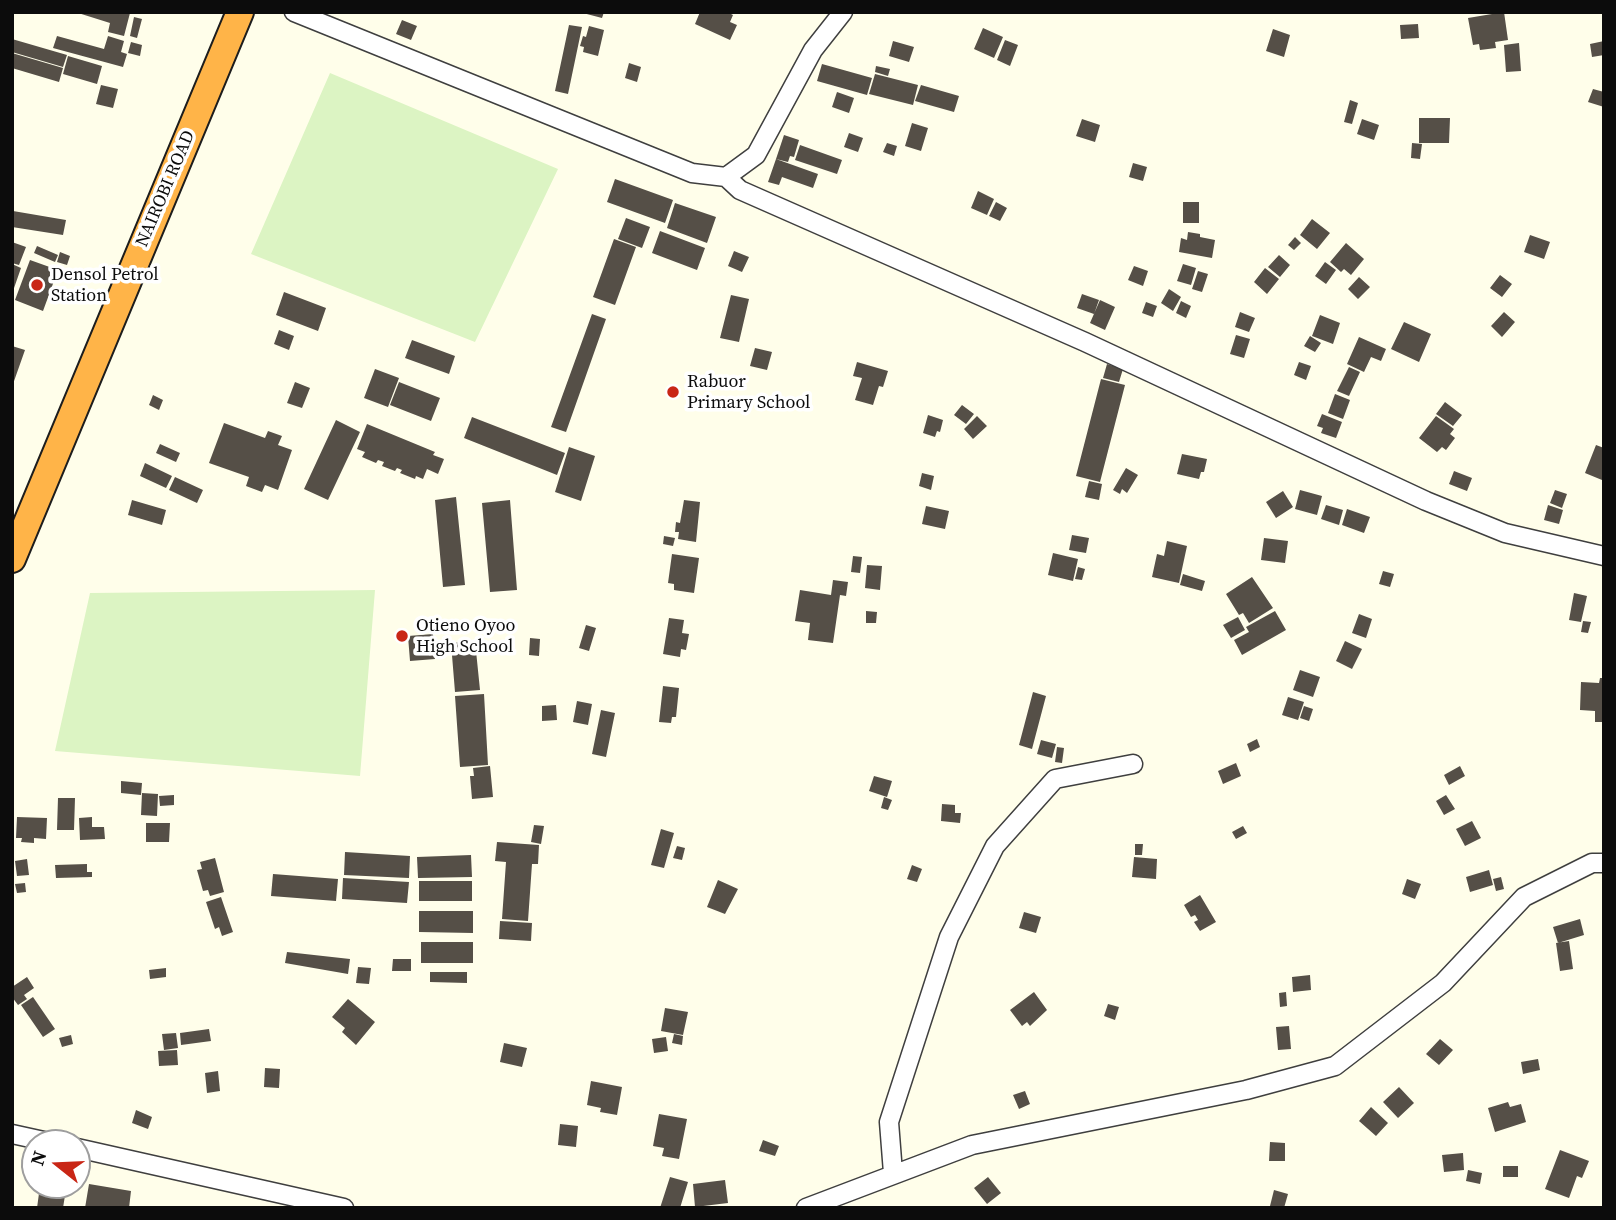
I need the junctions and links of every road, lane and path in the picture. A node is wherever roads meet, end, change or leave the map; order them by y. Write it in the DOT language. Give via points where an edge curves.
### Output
graph roads {
  1 [pos="240,12"];
  2 [pos="294,12"];
  3 [pos="843,12"];
  4 [pos="726,177"];
  5 [pos="1604,556"];
  6 [pos="12,559"];
  7 [pos="1133,764"];
  8 [pos="1604,863"];
  9 [pos="91,1151"];
  10 [pos="893,1173"];
  11 [pos="344,1208"];
  12 [pos="806,1208"];
  1 -- 6 [label="highway, NAIROBI ROAD"];
  2 -- 4 [label="street" via="692,173"];
  3 -- 4 [label="street" via="813,50 756,155"];
  4 -- 5 [label="street" via="740,190 1085,342 1426,501 1505,533"];
  7 -- 10 [label="street" via="1055,779 995,846 949,937 889,1122"];
  8 -- 10 [label="street" via="1592,863 1524,897 1443,983 1335,1066 1246,1090 972,1145"];
  9 -- 11 [label="street"];
  10 -- 12 [label="street"];
}
